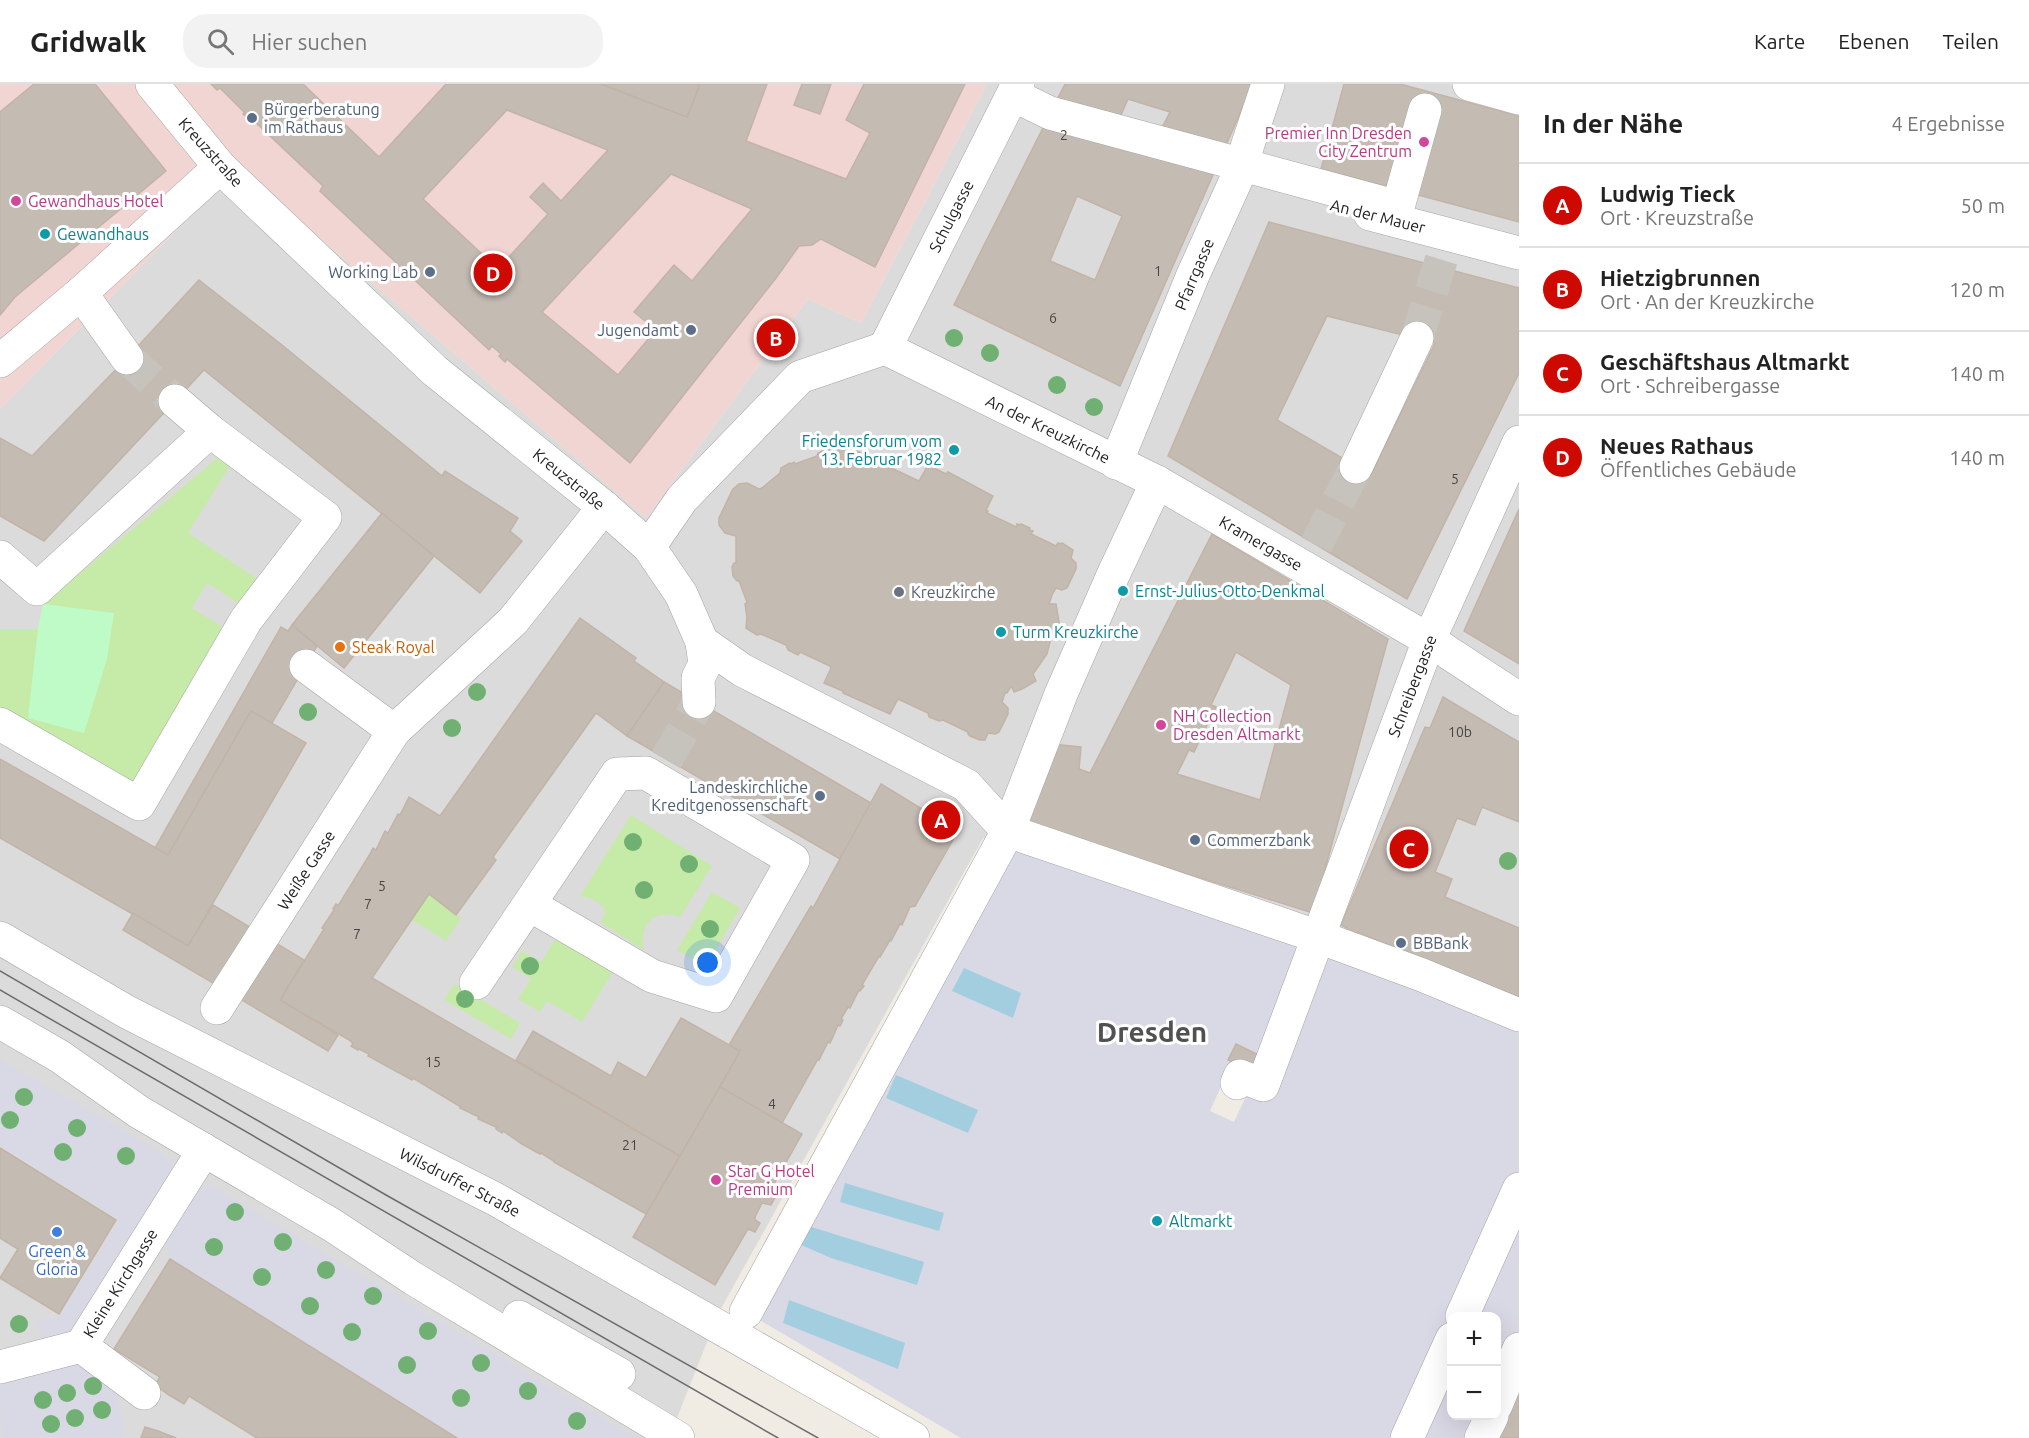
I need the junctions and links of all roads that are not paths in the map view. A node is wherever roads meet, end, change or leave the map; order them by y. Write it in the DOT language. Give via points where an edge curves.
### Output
graph roads {
  1 [pos="152,84"];
  2 [pos="1268,84"];
  3 [pos="1469,84"];
  4 [pos="1015,89"];
  5 [pos="1519,98"];
  6 [pos="1425,110"];
  7 [pos="220,167"];
  8 [pos="1236,180"];
  9 [pos="1519,253"];
  10 [pos="81,293"];
  11 [pos="1417,339"];
  12 [pos="885,348"];
  13 [pos="127,358"];
  14 [pos="0,361"];
  15 [pos="175,400"];
  16 [pos="210,431"];
  17 [pos="1519,442"];
  18 [pos="1116,463"];
  19 [pos="1356,467"];
  20 [pos="1157,482"];
  21 [pos="604,507"];
  22 [pos="649,547"];
  23 [pos="0,557"];
  24 [pos="1429,640"];
  25 [pos="702,642"];
  26 [pos="306,666"];
  27 [pos="693,691"];
  28 [pos="1519,699"];
  29 [pos="0,724"];
  30 [pos="394,731"];
  31 [pos="1008,831"];
  32 [pos="530,905"];
  33 [pos="1319,937"];
  34 [pos="0,939"];
  35 [pos="476,983"];
  36 [pos="217,1008"];
  37 [pos="1519,1015"];
  38 [pos="0,1022"];
  39 [pos="1236,1087"];
  40 [pos="204,1150"];
  41 [pos="1519,1189"];
  42 [pos="538,1248"];
  43 [pos="502,1308"];
  44 [pos="746,1312"];
  45 [pos="1464,1312"];
  46 [pos="653,1314"];
  47 [pos="81,1346"];
  48 [pos="1519,1349"];
  49 [pos="1447,1350"];
  50 [pos="0,1367"];
  51 [pos="619,1374"];
  52 [pos="144,1393"];
  53 [pos="1501,1395"];
  54 [pos="1490,1420"];
  55 [pos="678,1438"];
  56 [pos="913,1438"];
  57 [pos="1407,1438"];
  58 [pos="1481,1438"];
  1 -- 7 [label="street, Kreuzstraße"];
  2 -- 8 [label="street, Pfarrgasse"];
  3 -- 5 [label="street"];
  4 -- 6 [label="street" via="1050,112 1398,207"];
  4 -- 12 [label="street, Schulgasse"];
  7 -- 10 [label="street"];
  7 -- 21 [label="street, Kreuzstraße" via="435,371"];
  8 -- 9 [label="street, An der Mauer"];
  8 -- 18 [label="street, Pfarrgasse"];
  10 -- 13 [label="street"];
  10 -- 14 [label="street"];
  11 -- 19 [label="street"];
  12 -- 18 [label="street, An der Kreuzkirche"];
  12 -- 22 [label="street" via="800,377 682,499"];
  15 -- 16 [label="street"];
  16 -- 23 [label="street" via="38,589"];
  16 -- 29 [label="street" via="325,517 246,620 139,804"];
  17 -- 24 [label="street, Schreibergasse"];
  18 -- 20 [label="street, An der Kreuzkirche"];
  20 -- 24 [label="street, Kramergasse" via="1311,556"];
  20 -- 31 [label="street" via="1061,694"];
  21 -- 22 [label="street, Kreuzstraße"];
  21 -- 30 [label="street, Weiße Gasse" via="513,621"];
  22 -- 25 [label="street, Kreuzstraße" via="681,594"];
  24 -- 28 [label="street, Kramergasse"];
  24 -- 33 [label="street, Schreibergasse"];
  25 -- 27 [label="street" via="705,664"];
  25 -- 31 [label="street" via="742,670 966,785"];
  26 -- 30 [label="street"];
  30 -- 36 [label="street, Weiße Gasse"];
  31 -- 33 [label="street"];
  31 -- 44 [label="street"];
  32 -- 32 [label="street" via="652,976 716,996 793,860 653,760 617,774"];
  32 -- 35 [label="street"];
  33 -- 37 [label="street"];
  33 -- 39 [label="street, Schreibergasse" via="1263,1085 1240,1076"];
  34 -- 56 [label="street, Wilsdruffer Straße" via="127,1012 495,1198"];
  38 -- 40 [label="street"];
  40 -- 47 [label="street, Kleine Kirchgasse"];
  40 -- 55 [label="street"];
  41 -- 45 [label="street"];
  42 -- 46 [label="street"];
  43 -- 51 [label="street"];
  47 -- 50 [label="street, Kleine Kirchgasse"];
  47 -- 52 [label="street"];
  48 -- 53 [label="street"];
  49 -- 57 [label="street"];
  54 -- 58 [label="street"];
}
